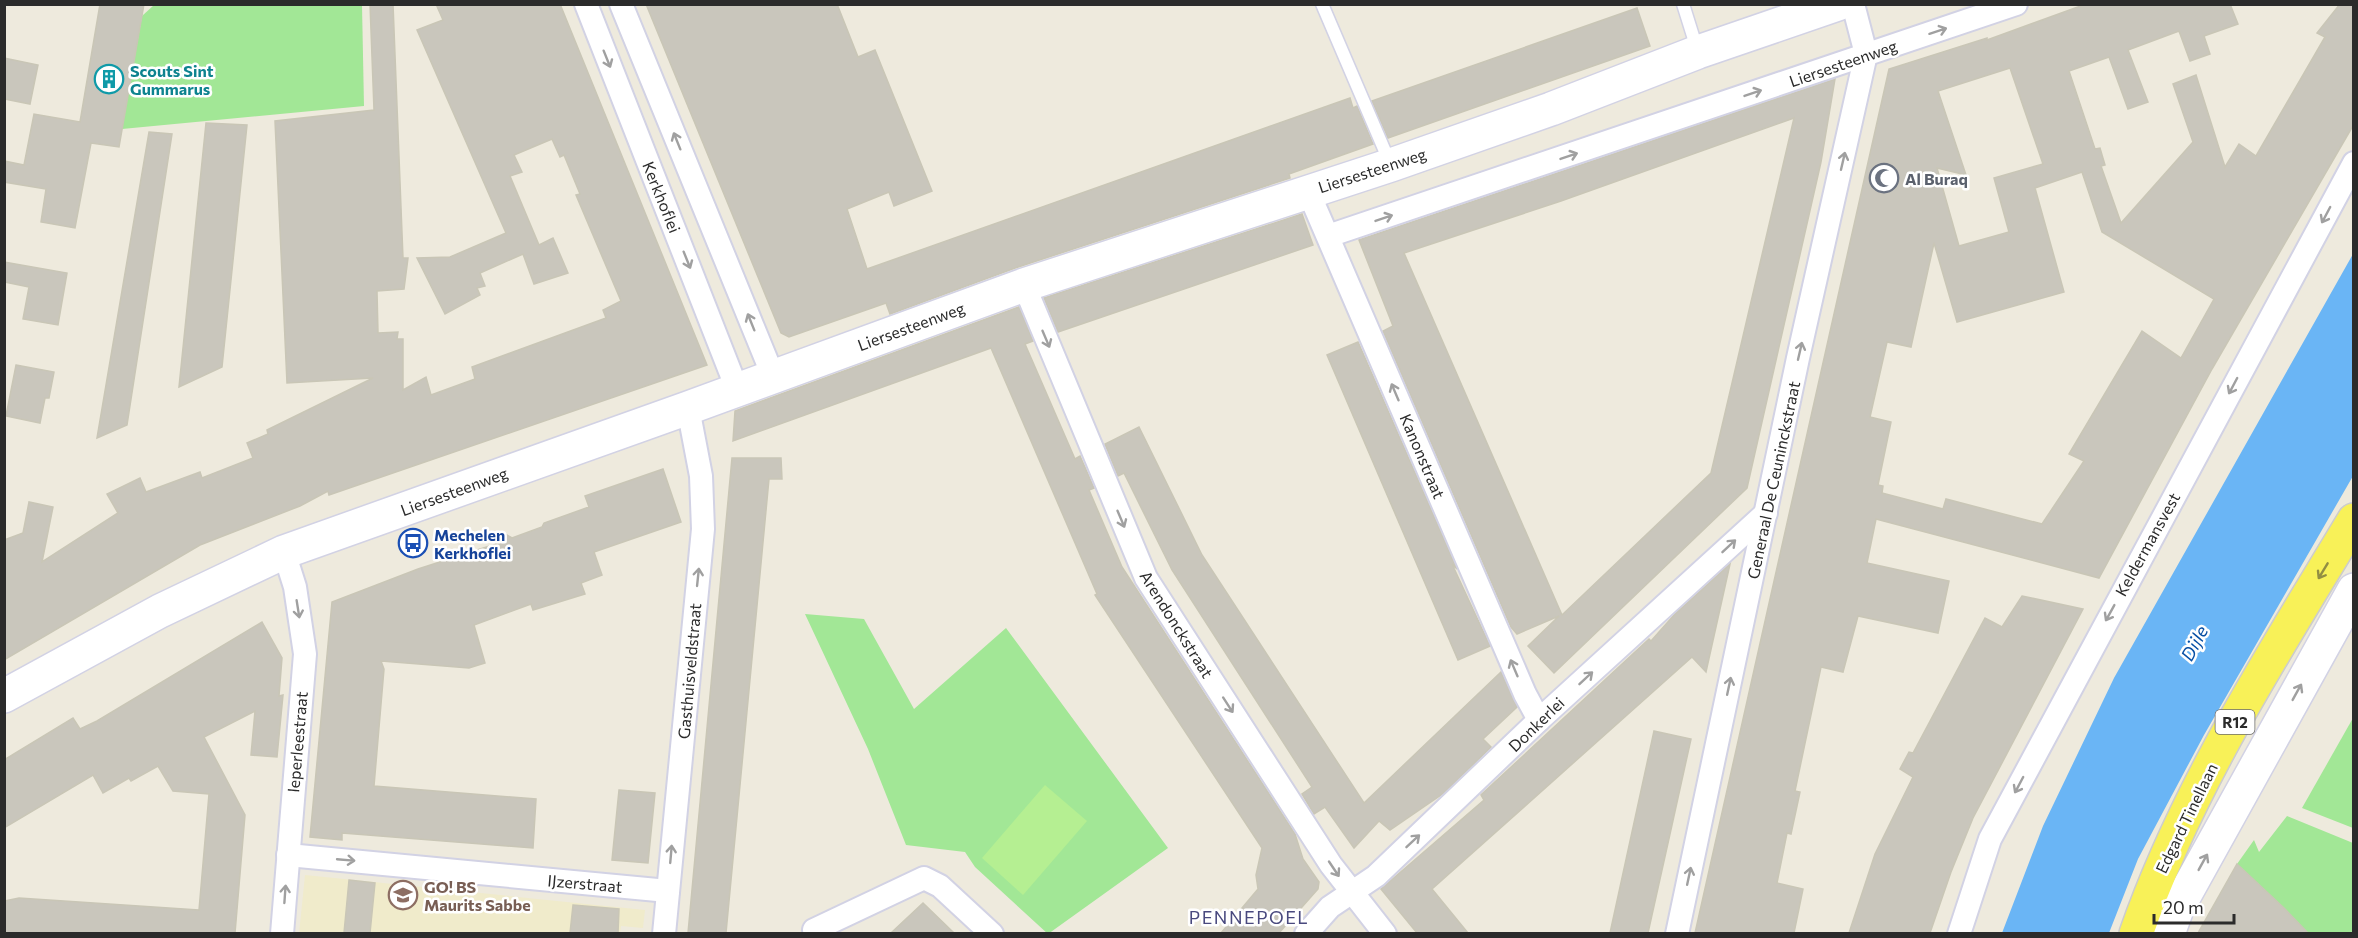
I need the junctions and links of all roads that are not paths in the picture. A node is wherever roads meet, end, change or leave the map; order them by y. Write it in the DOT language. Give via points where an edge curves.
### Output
graph roads {
  1 [pos="586,4"];
  2 [pos="621,4"];
  3 [pos="1322,4"];
  4 [pos="1683,4"];
  5 [pos="1854,4"];
  6 [pos="2016,4"];
  7 [pos="1850,15"];
  8 [pos="1698,52"];
  9 [pos="1866,54"];
  10 [pos="2354,163"];
  11 [pos="1391,165"];
  12 [pos="1308,191"];
  13 [pos="1328,236"];
  14 [pos="1023,285"];
  15 [pos="773,376"];
  16 [pos="737,389"];
  17 [pos="688,408"];
  18 [pos="1766,513"];
  19 [pos="2354,520"];
  20 [pos="284,552"];
  21 [pos="2354,590"];
  22 [pos="4,696"];
  23 [pos="1539,720"];
  24 [pos="288,855"];
  25 [pos="668,891"];
  26 [pos="1351,892"];
  27 [pos="814,930"];
  28 [pos="282,933"];
  29 [pos="664,933"];
  30 [pos="992,933"];
  31 [pos="1306,933"];
  32 [pos="1385,933"];
  33 [pos="1677,933"];
  34 [pos="1959,933"];
  35 [pos="2136,933"];
  36 [pos="2168,933"];
  1 -- 16 [label="street, Kerkhoflei, one-way"];
  15 -- 2 [label="street, one-way"];
  3 -- 11 [label="lane"];
  4 -- 8 [label="lane"];
  5 -- 7 [label="street, Liersesteenweg"];
  9 -- 6 [label="street, Liersesteenweg, one-way"];
  7 -- 8 [label="main road, Liersesteenweg"];
  7 -- 9 [label="street, Generaal De Ceuninckstraat"];
  8 -- 11 [label="main road, Liersesteenweg" via="1605,90"];
  13 -- 9 [label="street, Liersesteenweg, one-way"];
  18 -- 9 [label="street, Generaal De Ceuninckstraat, one-way"];
  10 -- 34 [label="street, Keldermansvest, one-way" via="1990,839"];
  11 -- 12 [label="main road, Liersesteenweg"];
  12 -- 13 [label="street, Kanonstraat"];
  12 -- 14 [label="main road, Liersesteenweg"];
  23 -- 13 [label="street, Kanonstraat, one-way"];
  14 -- 15 [label="main road, Liersesteenweg"];
  14 -- 26 [label="street, Arendonckstraat, one-way" via="1146,578"];
  15 -- 16 [label="main road, Liersesteenweg"];
  16 -- 17 [label="main road, Liersesteenweg"];
  17 -- 20 [label="main road, Liersesteenweg"];
  25 -- 17 [label="street, Gasthuisveldstraat, one-way" via="703,529 701,476"];
  23 -- 18 [label="street, Donkerlei, one-way"];
  33 -- 18 [label="street, Generaal De Ceuninckstraat, one-way"];
  19 -- 35 [label="main road, Edgard Tinellaan / R12, one-way" via="2229,732 2151,891"];
  20 -- 22 [label="main road, Liersesteenweg" via="160,611"];
  20 -- 24 [label="street, Ieperleestraat, one-way" via="295,587 305,654"];
  36 -- 21 [label="main road, Edgard Tinellaan / R12, one-way"];
  26 -- 23 [label="street, Donkerlei, one-way" via="1376,876"];
  24 -- 25 [label="street, IJzerstraat, one-way"];
  28 -- 24 [label="street, Ieperleestraat, one-way"];
  25 -- 29 [label="street, Gasthuisveldstraat"];
  26 -- 31 [label="street, Donkerlei" via="1330,907"];
  26 -- 32 [label="street, Arendonckstraat"];
  27 -- 30 [label="street" via="924,878 940,885"];
}
